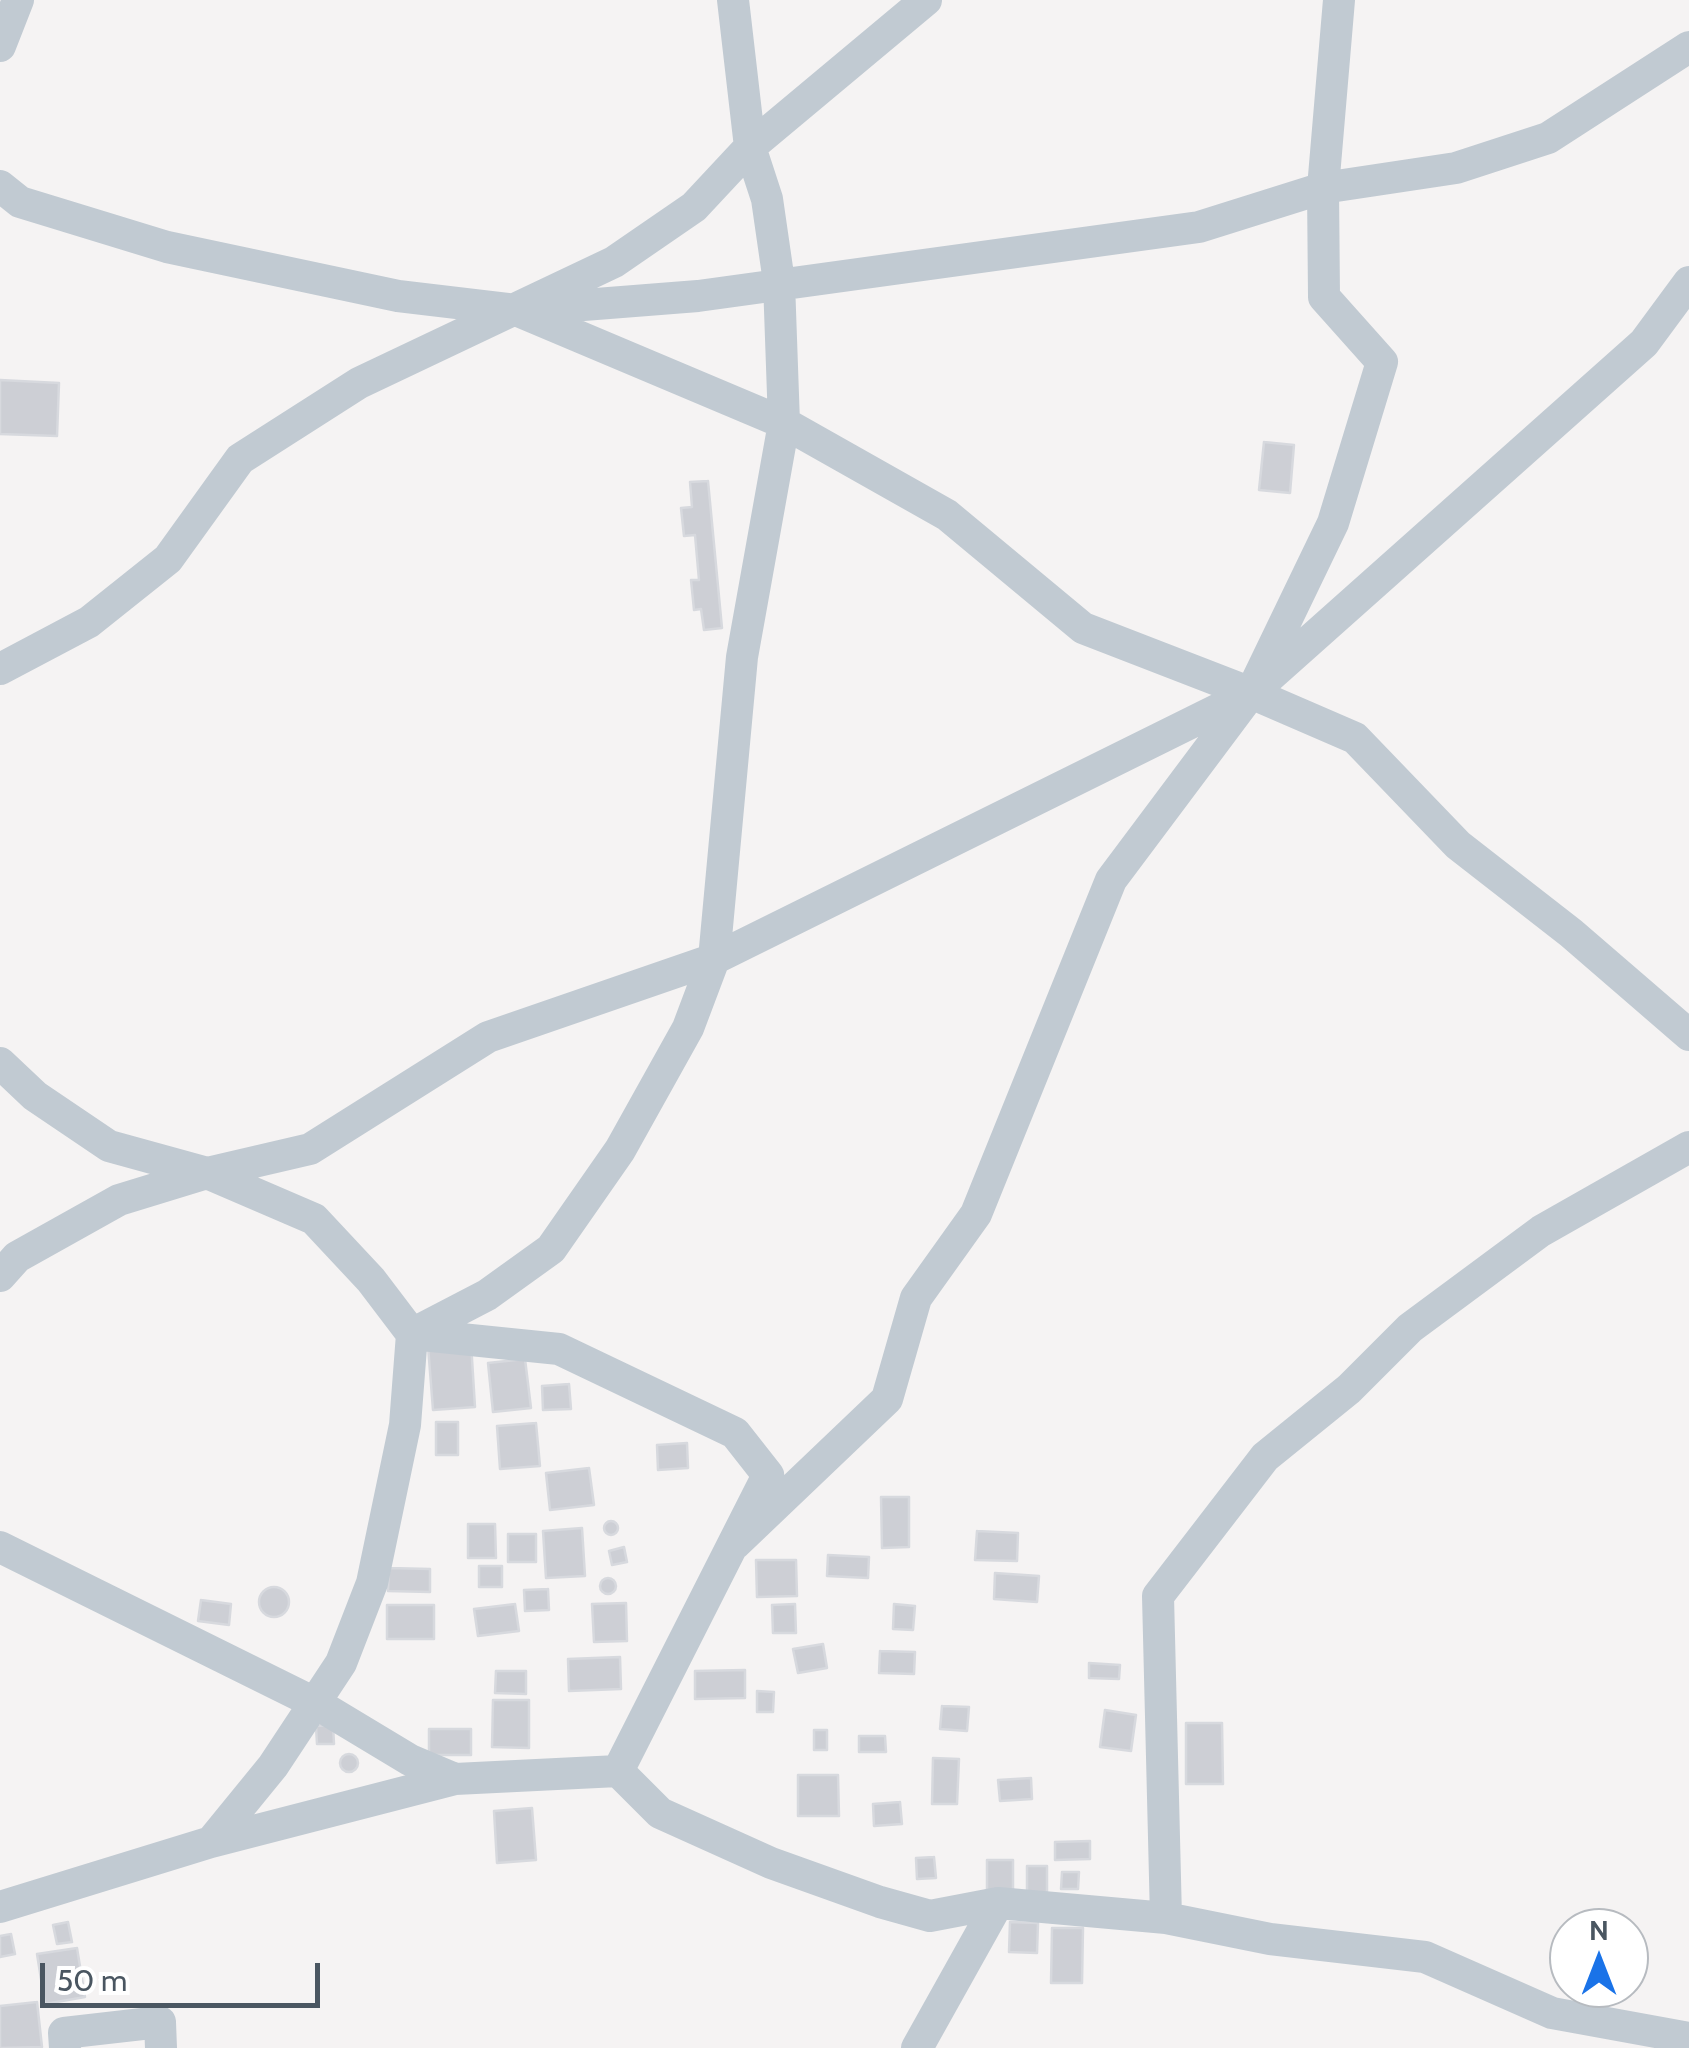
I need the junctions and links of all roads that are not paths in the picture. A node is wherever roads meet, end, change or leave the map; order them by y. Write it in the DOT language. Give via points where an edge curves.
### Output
graph roads {
  1 [pos="18,0"];
  2 [pos="733,0"];
  3 [pos="926,0"];
  4 [pos="1339,0"];
  5 [pos="0,46"];
  6 [pos="1689,47"];
  7 [pos="750,147"];
  8 [pos="0,186"];
  9 [pos="1323,188"];
  10 [pos="779,282"];
  11 [pos="1689,282"];
  12 [pos="516,310"];
  13 [pos="784,424"];
  14 [pos="0,670"];
  15 [pos="1251,693"];
  16 [pos="714,958"];
  17 [pos="1689,1034"];
  18 [pos="0,1063"];
  19 [pos="1689,1147"];
  20 [pos="208,1173"];
  21 [pos="0,1276"];
  22 [pos="412,1334"];
  23 [pos="735,1544"];
  24 [pos="0,1547"];
  25 [pos="317,1704"];
  26 [pos="618,1771"];
  27 [pos="455,1780"];
  28 [pos="211,1842"];
  29 [pos="998,1903"];
  30 [pos="0,1908"];
  31 [pos="1166,1918"];
  32 [pos="1689,2038"];
  33 [pos="65,2048"];
  34 [pos="162,2048"];
  35 [pos="917,2048"];
  1 -- 5 [label="street"];
  2 -- 7 [label="street"];
  3 -- 7 [label="street"];
  4 -- 9 [label="street"];
  6 -- 9 [label="street" via="1548,138 1456,168"];
  7 -- 10 [label="street" via="767,199"];
  7 -- 12 [label="street" via="694,207 614,262"];
  8 -- 12 [label="street" via="20,202 167,248 398,296"];
  9 -- 10 [label="street" via="1199,227"];
  9 -- 15 [label="street" via="1324,297 1382,362 1333,524"];
  10 -- 12 [label="street" via="698,296"];
  10 -- 13 [label="street"];
  11 -- 15 [label="street" via="1644,343"];
  12 -- 13 [label="street"];
  12 -- 14 [label="street" via="360,383 240,459 168,558 89,622"];
  13 -- 15 [label="street" via="947,515 1082,628"];
  13 -- 16 [label="street" via="742,657"];
  15 -- 16 [label="street"];
  15 -- 17 [label="street" via="1356,738 1458,845"];
  15 -- 23 [label="street" via="1111,880 976,1214 916,1298 887,1399"];
  16 -- 20 [label="street" via="488,1037 310,1149"];
  16 -- 22 [label="street" via="688,1028 620,1150 551,1249 487,1295"];
  18 -- 20 [label="street" via="35,1096 110,1146"];
  19 -- 31 [label="street" via="1541,1231 1410,1328 1350,1389 1265,1457 1158,1596"];
  20 -- 21 [label="street" via="118,1200 18,1257"];
  20 -- 22 [label="street" via="314,1219"];
  22 -- 23 [label="street" via="559,1349 734,1433 768,1474"];
  22 -- 25 [label="street" via="406,1424 372,1582"];
  23 -- 26 [label="street"];
  24 -- 25 [label="street"];
  25 -- 27 [label="street"];
  25 -- 28 [label="street"];
  26 -- 27 [label="street"];
  26 -- 29 [label="street" via="660,1814 771,1864 930,1916"];
  27 -- 28 [label="street"];
  28 -- 30 [label="street"];
  29 -- 31 [label="street"];
  29 -- 35 [label="street"];
  31 -- 32 [label="street" via="1270,1939 1425,1956 1552,2013"];
  33 -- 34 [label="street" via="64,2032 160,2022"];
}
